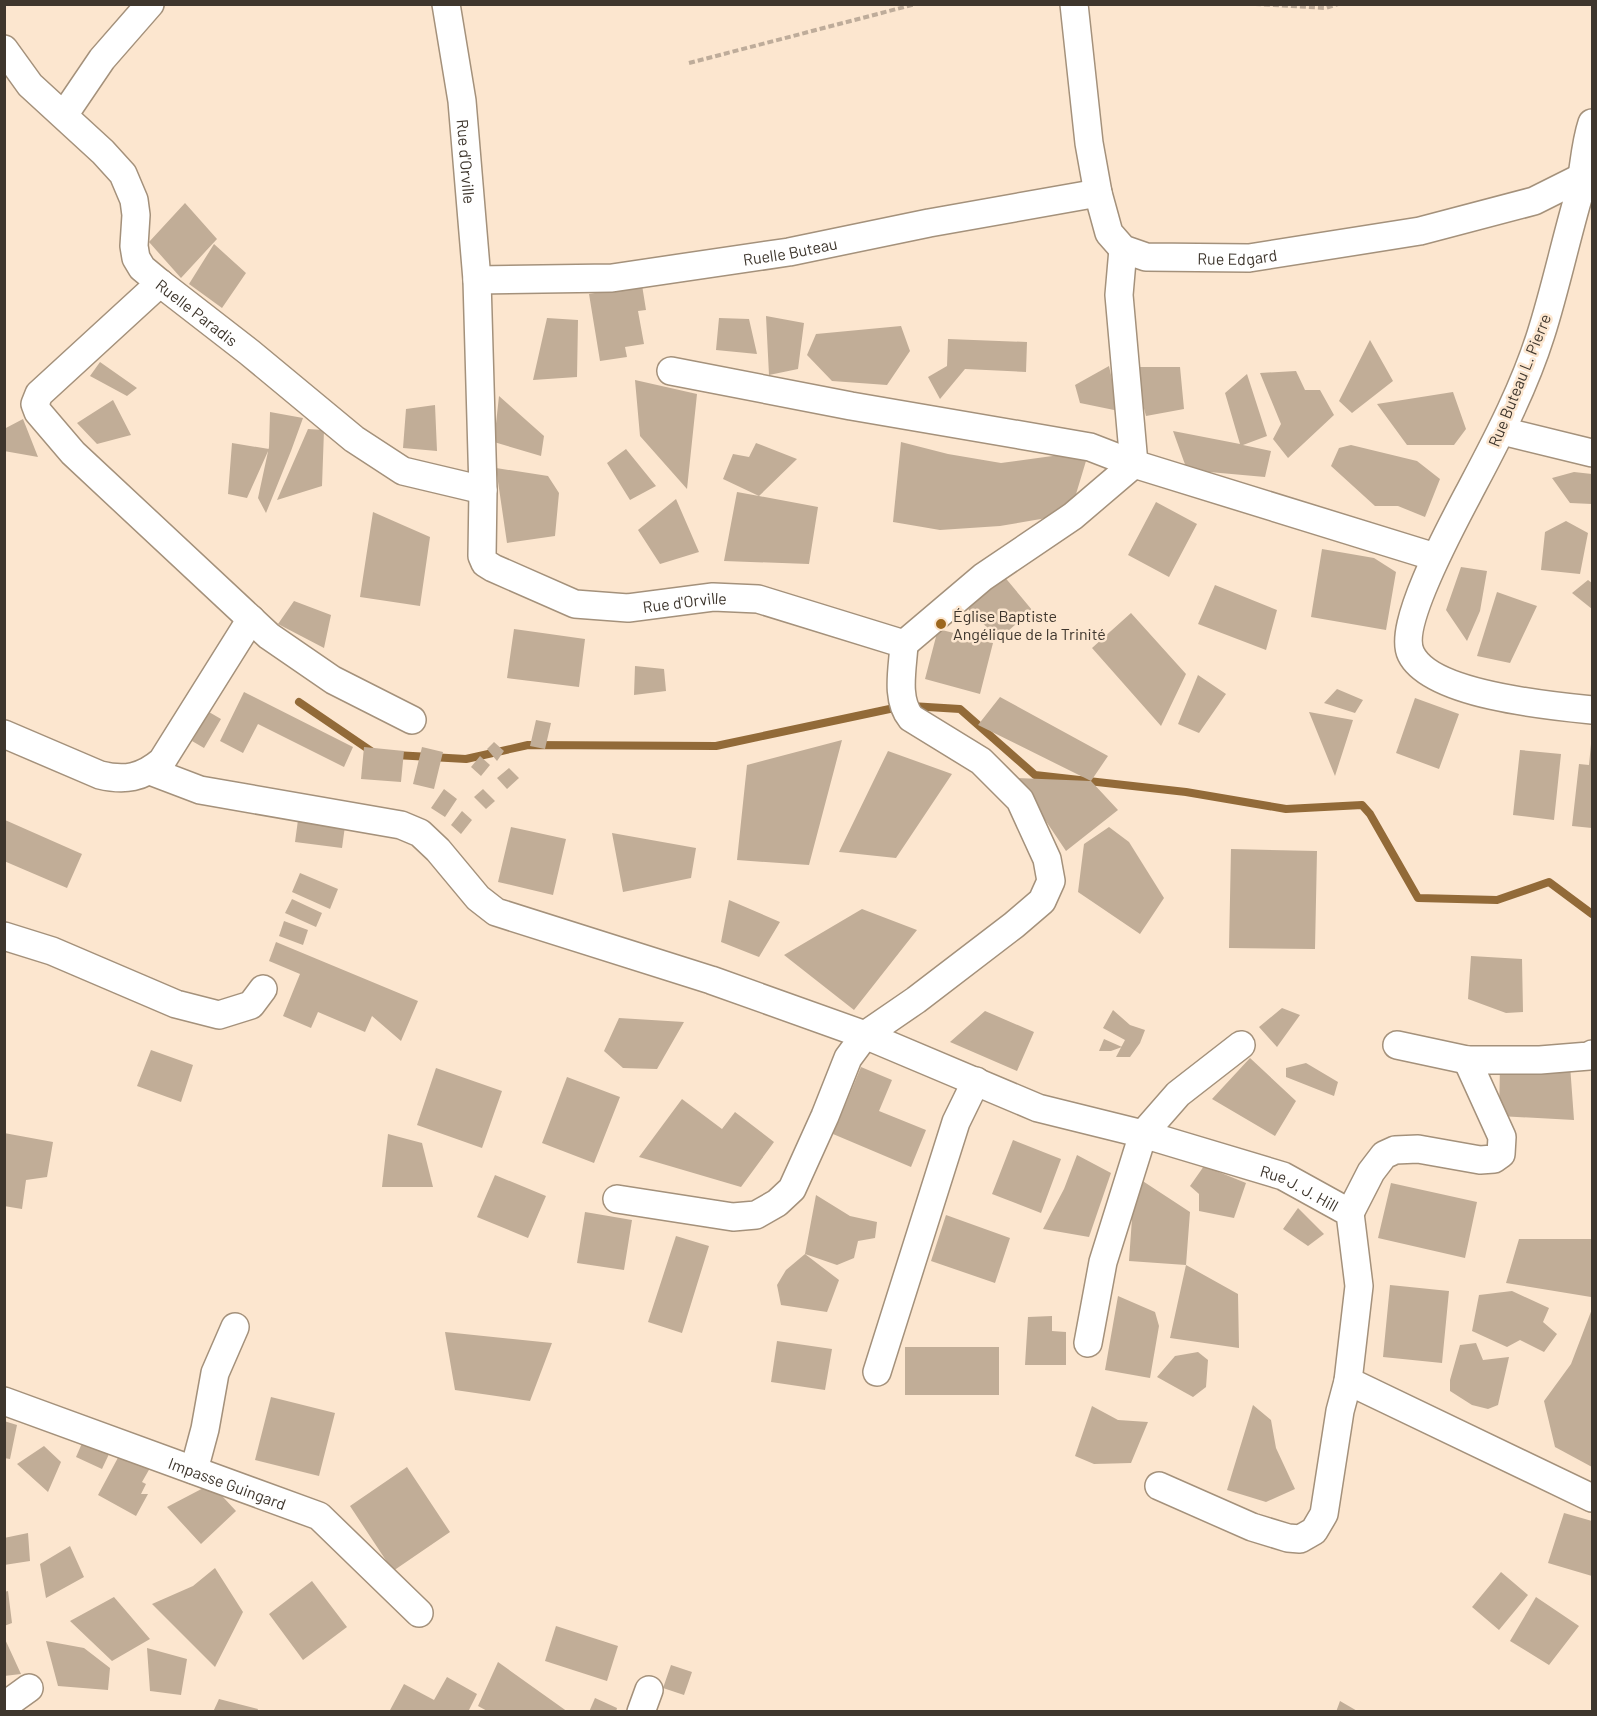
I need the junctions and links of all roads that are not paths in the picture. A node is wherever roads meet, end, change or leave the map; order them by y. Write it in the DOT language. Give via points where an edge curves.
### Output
graph roads {
  1 [pos="150,4"];
  2 [pos="447,4"];
  3 [pos="1074,4"];
  4 [pos="4,49"];
  5 [pos="64,115"];
  6 [pos="1593,123"];
  7 [pos="1588,174"];
  8 [pos="1098,193"];
  9 [pos="1123,249"];
  10 [pos="477,280"];
  11 [pos="160,283"];
  12 [pos="671,371"];
  13 [pos="1502,431"];
  14 [pos="1593,453"];
  15 [pos="1134,464"];
  16 [pos="483,490"];
  17 [pos="1436,557"];
  18 [pos="251,619"];
  19 [pos="904,644"];
  20 [pos="1593,710"];
  21 [pos="412,720"];
  22 [pos="4,734"];
  23 [pos="150,771"];
  24 [pos="4,936"];
  25 [pos="263,989"];
  26 [pos="865,1035"];
  27 [pos="1241,1045"];
  28 [pos="1397,1045"];
  29 [pos="1593,1054"];
  30 [pos="1467,1060"];
  31 [pos="976,1082"];
  32 [pos="1143,1134"];
  33 [pos="617,1199"];
  34 [pos="1350,1213"];
  35 [pos="235,1327"];
  36 [pos="1088,1343"];
  37 [pos="877,1372"];
  38 [pos="1348,1381"];
  39 [pos="4,1401"];
  40 [pos="194,1470"];
  41 [pos="1159,1486"];
  42 [pos="1593,1498"];
  43 [pos="419,1613"];
  44 [pos="29,1688"];
  45 [pos="4,1706"];
  1 -- 5 [label="street" via="102,59"];
  2 -- 10 [label="street, Rue d'Orville" via="462,101"];
  3 -- 8 [label="street"];
  4 -- 5 [label="street, Ruelle Paradis" via="30,85"];
  5 -- 11 [label="street, Ruelle Paradis" via="123,174 134,200 136,258"];
  6 -- 7 [label="street, Rue Buteau L. Pierre" via="1587,139"];
  7 -- 9 [label="street, Rue Edgard" via="1534,201 1420,231 1249,258 1146,257"];
  7 -- 13 [label="street, Rue Buteau L. Pierre" via="1541,335"];
  8 -- 9 [label="street" via="1109,233"];
  8 -- 10 [label="street, Ruelle Buteau" via="789,252 612,278"];
  9 -- 15 [label="street" via="1119,295"];
  10 -- 16 [label="street, Rue d'Orville"];
  11 -- 16 [label="street, Ruelle Paradis" via="354,439 394,465 404,471"];
  11 -- 18 [label="street" via="46,387 35,404 73,453"];
  12 -- 15 [label="street" via="1090,447"];
  13 -- 14 [label="street"];
  13 -- 17 [label="street, Rue Buteau L. Pierre"];
  15 -- 17 [label="street"];
  15 -- 19 [label="street" via="1072,516 983,577"];
  16 -- 19 [label="street, Rue d'Orville" via="485,563 576,604 628,608 713,597 758,599"];
  17 -- 20 [label="street, Rue Buteau L. Pierre" via="1407,644 1412,657 1426,672 1468,689 1531,703"];
  18 -- 21 [label="street" via="333,680"];
  18 -- 23 [label="street" via="162,761"];
  19 -- 26 [label="street" via="904,705 911,717 981,761 1020,800 1047,859 1051,881 1042,901 1014,925"];
  22 -- 23 [label="street" via="100,775 127,778"];
  23 -- 26 [label="street, Rue J. J. Hill" via="200,790 401,825 420,832 478,898 496,912 711,980"];
  24 -- 25 [label="street" via="52,951 176,1004 219,1015 251,1005"];
  26 -- 31 [label="street, Rue J. J. Hill"];
  26 -- 33 [label="street" via="848,1058 792,1189 777,1203 756,1215 733,1217"];
  27 -- 32 [label="street" via="1179,1094"];
  28 -- 30 [label="street"];
  29 -- 30 [label="street" via="1540,1060"];
  30 -- 34 [label="street" via="1502,1137 1501,1154 1487,1160 1418,1149 1395,1150 1384,1155 1371,1172"];
  31 -- 32 [label="street, Rue J. J. Hill" via="1038,1108"];
  31 -- 37 [label="street" via="956,1122"];
  32 -- 34 [label="street, Rue J. J. Hill" via="1283,1176"];
  32 -- 36 [label="street" via="1103,1262"];
  34 -- 38 [label="street, Rue J. J. Hill" via="1359,1286"];
  35 -- 40 [label="street" via="215,1373 206,1429"];
  38 -- 41 [label="street, Rue J. J. Hill" via="1324,1514 1314,1531 1300,1539 1252,1527"];
  38 -- 42 [label="street"];
  39 -- 40 [label="street, Impasse Guingard"];
  40 -- 43 [label="street, Impasse Guingard" via="320,1516"];
  44 -- 45 [label="street"];
}
